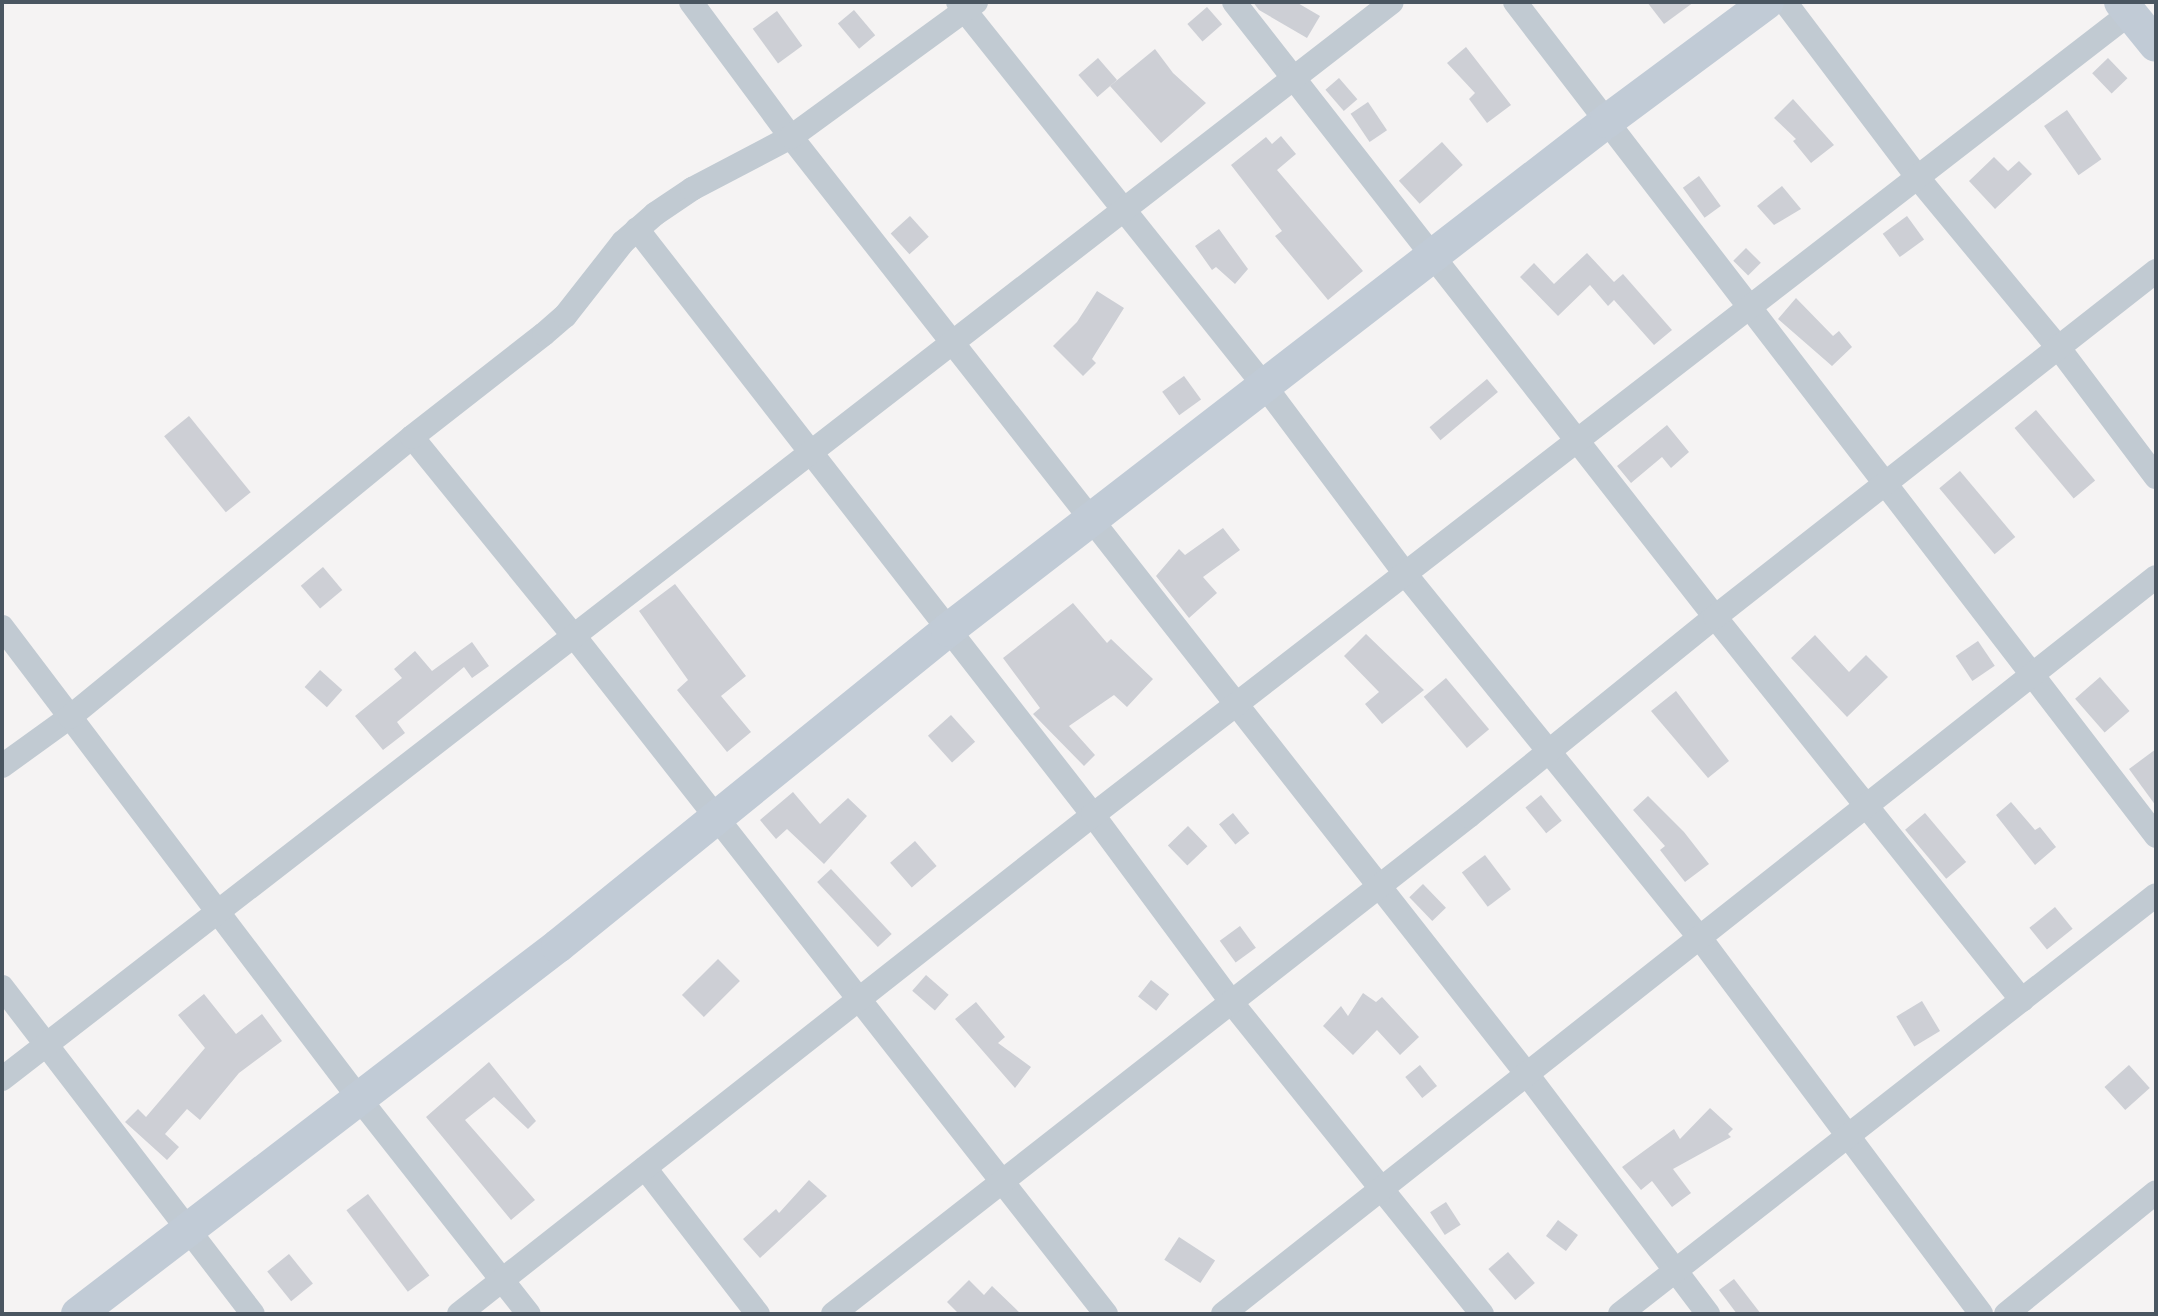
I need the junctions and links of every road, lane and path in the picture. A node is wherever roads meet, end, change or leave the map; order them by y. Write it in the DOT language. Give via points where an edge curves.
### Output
graph roads {
  1 [pos="691,2"];
  2 [pos="1234,2"];
  3 [pos="1392,2"];
  4 [pos="1515,2"];
  5 [pos="1767,2"];
  6 [pos="1785,2"];
  7 [pos="966,5"];
  8 [pos="2125,7"];
  9 [pos="2156,45"];
  10 [pos="1295,78"];
  11 [pos="1607,121"];
  12 [pos="791,137"];
  13 [pos="1918,178"];
  14 [pos="1125,209"];
  15 [pos="637,229"];
  16 [pos="1433,256"];
  17 [pos="2156,271"];
  18 [pos="1750,308"];
  19 [pos="952,343"];
  20 [pos="2058,347"];
  21 [pos="1264,385"];
  22 [pos="412,437"];
  23 [pos="1578,442"];
  24 [pos="811,452"];
  25 [pos="2156,477"];
  26 [pos="1885,483"];
  27 [pos="1090,520"];
  28 [pos="1406,575"];
  29 [pos="2156,577"];
  30 [pos="1715,617"];
  31 [pos="2,627"];
  32 [pos="948,630"];
  33 [pos="574,636"];
  34 [pos="2032,675"];
  35 [pos="1237,705"];
  36 [pos="70,717"];
  37 [pos="1550,750"];
  38 [pos="2,766"];
  39 [pos="1866,807"];
  40 [pos="1093,815"];
  41 [pos="717,819"];
  42 [pos="2156,836"];
  43 [pos="1380,886"];
  44 [pos="2156,895"];
  45 [pos="217,912"];
  46 [pos="1700,938"];
  47 [pos="2,987"];
  48 [pos="859,999"];
  49 [pos="2022,1000"];
  50 [pos="1232,1003"];
  51 [pos="47,1044"];
  52 [pos="1526,1073"];
  53 [pos="2,1079"];
  54 [pos="358,1097"];
  55 [pos="1848,1137"];
  56 [pos="645,1168"];
  57 [pos="1003,1183"];
  58 [pos="1380,1187"];
  59 [pos="2156,1192"];
  60 [pos="187,1229"];
  61 [pos="1675,1271"];
  62 [pos="503,1280"];
  63 [pos="78,1314"];
  64 [pos="253,1314"];
  65 [pos="459,1314"];
  66 [pos="529,1314"];
  67 [pos="758,1314"];
  68 [pos="833,1314"];
  69 [pos="1106,1314"];
  70 [pos="1223,1314"];
  71 [pos="1482,1314"];
  72 [pos="1620,1314"];
  73 [pos="1708,1314"];
  74 [pos="1981,1314"];
  75 [pos="2006,1314"];
  1 -- 12 [label="street"];
  2 -- 10 [label="street"];
  3 -- 10 [label="street"];
  4 -- 11 [label="street"];
  5 -- 11 [label="main road"];
  6 -- 13 [label="street"];
  7 -- 12 [label="street"];
  7 -- 14 [label="street"];
  8 -- 9 [label="main road"];
  8 -- 13 [label="street"];
  10 -- 14 [label="street"];
  10 -- 16 [label="street"];
  11 -- 16 [label="main road"];
  11 -- 18 [label="street"];
  12 -- 15 [label="street" via="692,189"];
  12 -- 19 [label="street"];
  13 -- 18 [label="street"];
  13 -- 20 [label="street"];
  14 -- 19 [label="street"];
  14 -- 21 [label="street"];
  15 -- 22 [label="street" via="565,316"];
  15 -- 24 [label="street"];
  16 -- 21 [label="main road"];
  16 -- 23 [label="street"];
  17 -- 20 [label="street"];
  18 -- 23 [label="street"];
  18 -- 26 [label="street"];
  19 -- 24 [label="street"];
  19 -- 27 [label="street"];
  20 -- 25 [label="street"];
  20 -- 26 [label="street"];
  21 -- 27 [label="main road"];
  21 -- 28 [label="street"];
  22 -- 33 [label="street"];
  22 -- 36 [label="street"];
  23 -- 28 [label="street"];
  23 -- 30 [label="street"];
  24 -- 32 [label="street"];
  24 -- 33 [label="street"];
  26 -- 30 [label="street"];
  26 -- 34 [label="street"];
  27 -- 32 [label="main road"];
  27 -- 35 [label="street"];
  28 -- 35 [label="street"];
  28 -- 37 [label="street"];
  29 -- 34 [label="street"];
  30 -- 37 [label="street"];
  30 -- 39 [label="street"];
  31 -- 36 [label="street"];
  32 -- 40 [label="street"];
  32 -- 41 [label="main road"];
  33 -- 41 [label="street"];
  33 -- 45 [label="street"];
  34 -- 39 [label="street"];
  34 -- 42 [label="street"];
  35 -- 40 [label="street"];
  35 -- 43 [label="street"];
  36 -- 38 [label="street"];
  36 -- 45 [label="street"];
  37 -- 43 [label="street"];
  37 -- 46 [label="street"];
  39 -- 46 [label="street"];
  39 -- 49 [label="street"];
  40 -- 48 [label="street"];
  40 -- 50 [label="street"];
  41 -- 48 [label="street"];
  41 -- 54 [label="main road"];
  43 -- 50 [label="street"];
  43 -- 52 [label="street"];
  44 -- 49 [label="street"];
  45 -- 51 [label="street"];
  45 -- 54 [label="street"];
  46 -- 52 [label="street"];
  46 -- 55 [label="street"];
  47 -- 51 [label="street"];
  48 -- 56 [label="street"];
  48 -- 57 [label="street"];
  49 -- 55 [label="street"];
  50 -- 57 [label="street"];
  50 -- 58 [label="street"];
  51 -- 53 [label="street"];
  51 -- 60 [label="street"];
  52 -- 58 [label="street"];
  52 -- 61 [label="street"];
  54 -- 60 [label="main road"];
  54 -- 62 [label="street"];
  55 -- 61 [label="street"];
  55 -- 74 [label="street"];
  56 -- 62 [label="street"];
  56 -- 67 [label="street"];
  57 -- 68 [label="street"];
  57 -- 69 [label="street"];
  58 -- 70 [label="street"];
  58 -- 71 [label="street"];
  59 -- 75 [label="street"];
  60 -- 63 [label="main road"];
  60 -- 64 [label="street"];
  61 -- 72 [label="street"];
  61 -- 73 [label="street"];
  62 -- 65 [label="street"];
  62 -- 66 [label="street"];
}
